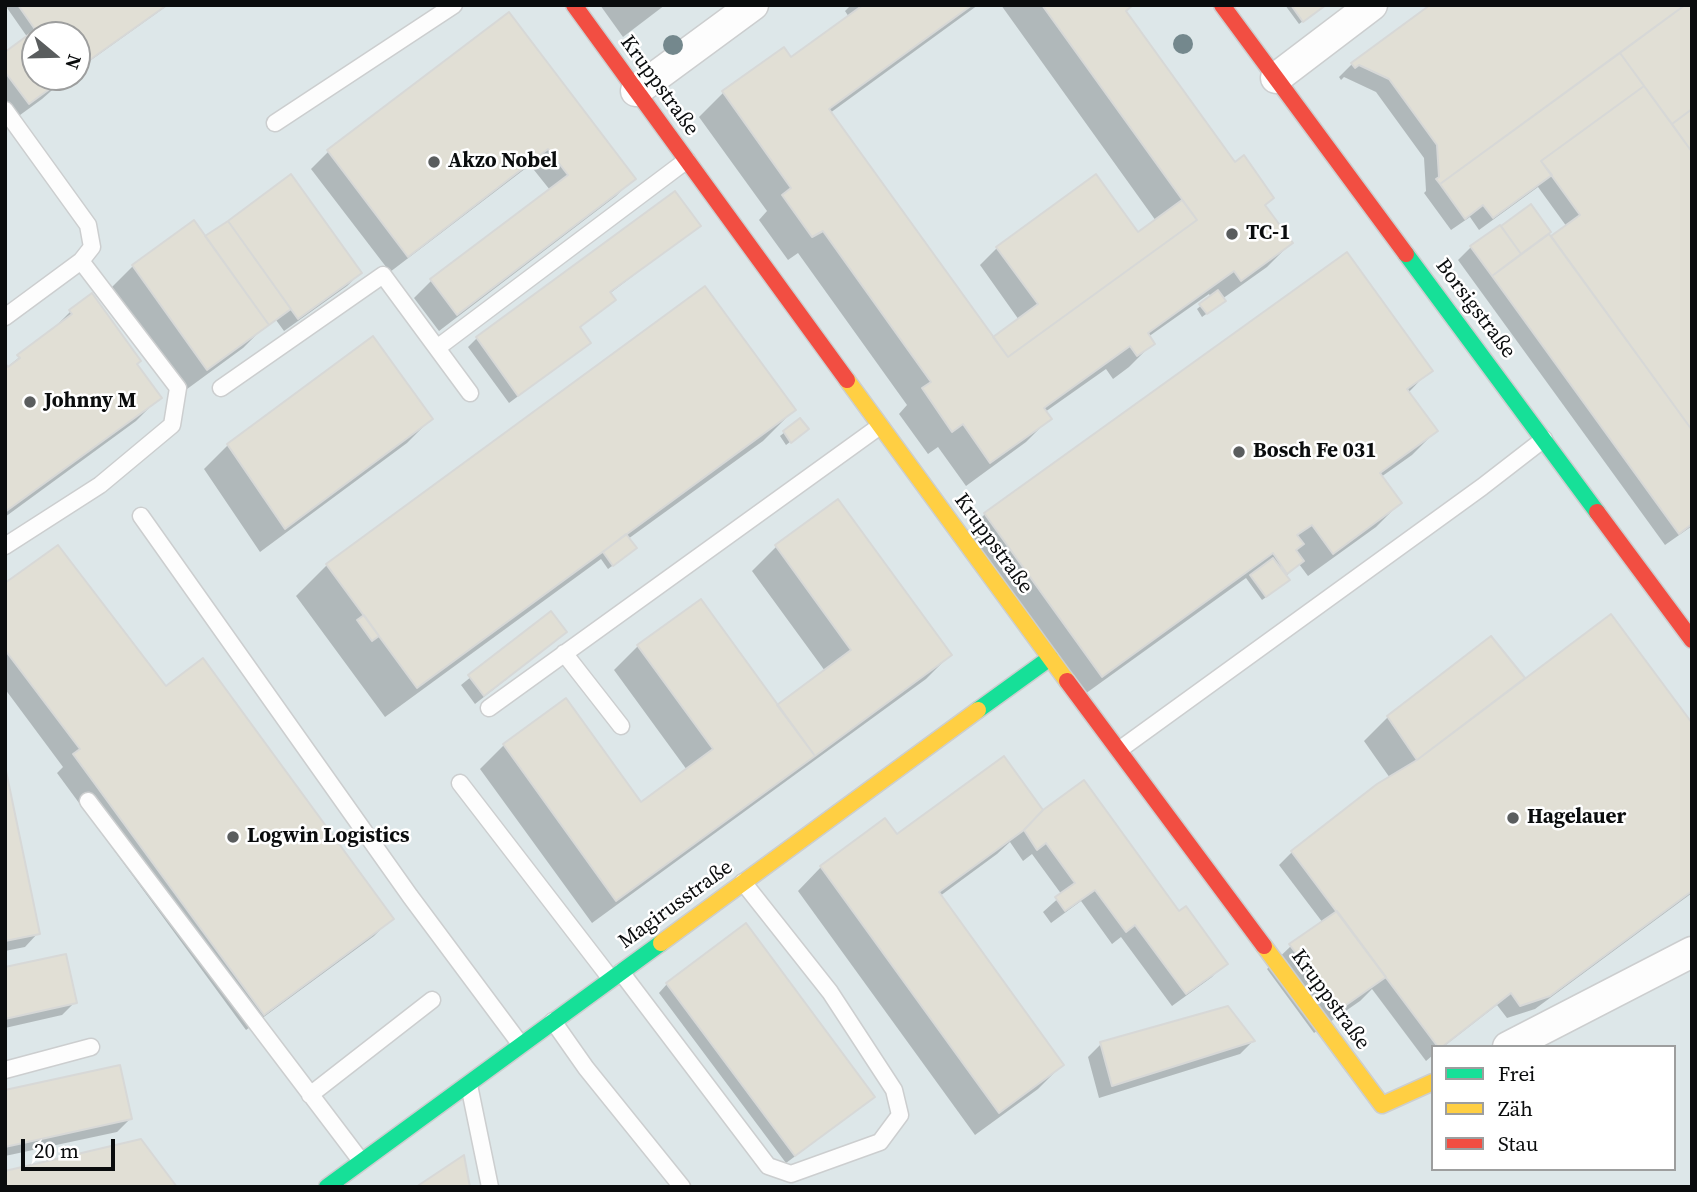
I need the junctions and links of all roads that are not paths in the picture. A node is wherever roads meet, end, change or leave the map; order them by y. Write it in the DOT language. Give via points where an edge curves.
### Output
graph roads {
  1 [pos="454,5"];
  2 [pos="574,5"];
  3 [pos="753,5"];
  4 [pos="1222,5"];
  5 [pos="1372,5"];
  6 [pos="1276,78"];
  7 [pos="636,91"];
  8 [pos="5,110"];
  9 [pos="275,122"];
  10 [pos="687,160"];
  11 [pos="81,261"];
  12 [pos="5,317"];
  13 [pos="437,348"];
  14 [pos="222,388"];
  15 [pos="470,393"];
  16 [pos="880,426"];
  17 [pos="1544,439"];
  18 [pos="141,516"];
  19 [pos="5,546"];
  20 [pos="1692,640"];
  21 [pos="564,653"];
  22 [pos="1050,658"];
  23 [pos="489,708"];
  24 [pos="621,726"];
  25 [pos="1119,750"];
  26 [pos="460,783"];
  27 [pos="88,802"];
  28 [pos="743,882"];
  29 [pos="1692,952"];
  30 [pos="616,975"];
  31 [pos="432,1000"];
  32 [pos="553,1021"];
  33 [pos="521,1045"];
  34 [pos="1512,1045"];
  35 [pos="91,1047"];
  36 [pos="5,1070"];
  37 [pos="468,1083"];
  38 [pos="1431,1083"];
  39 [pos="310,1095"];
  40 [pos="361,1161"];
  41 [pos="327,1187"];
  42 [pos="490,1187"];
  43 [pos="682,1187"];
  1 -- 9 [label="lane"];
  2 -- 7 [label="street, Kruppstraße"];
  3 -- 7 [label="street"];
  4 -- 6 [label="street, Borsigstraße"];
  5 -- 6 [label="street"];
  6 -- 17 [label="street, Borsigstraße"];
  7 -- 10 [label="street, Kruppstraße"];
  8 -- 11 [label="lane" via="88,225 92,247"];
  10 -- 13 [label="lane"];
  10 -- 16 [label="street, Kruppstraße"];
  11 -- 12 [label="lane"];
  11 -- 19 [label="lane" via="178,388 172,425 100,485"];
  13 -- 14 [label="lane" via="383,275"];
  13 -- 15 [label="lane"];
  16 -- 21 [label="lane"];
  16 -- 22 [label="street, Kruppstraße"];
  17 -- 20 [label="street, Borsigstraße"];
  17 -- 25 [label="lane"];
  18 -- 33 [label="lane"];
  21 -- 23 [label="lane"];
  21 -- 24 [label="lane"];
  22 -- 25 [label="street, Kruppstraße"];
  22 -- 28 [label="street, Magirusstraße"];
  25 -- 38 [label="street, Kruppstraße" via="1381,1105"];
  26 -- 30 [label="lane"];
  27 -- 39 [label="lane"];
  28 -- 30 [label="street, Magirusstraße"];
  28 -- 30 [label="lane" via="830,992 894,1090 900,1115 880,1142 791,1174 768,1166"];
  29 -- 34 [label="street"];
  30 -- 32 [label="street, Magirusstraße"];
  31 -- 39 [label="lane"];
  32 -- 33 [label="street, Magirusstraße"];
  32 -- 43 [label="lane"];
  33 -- 37 [label="street, Magirusstraße"];
  35 -- 36 [label="lane"];
  37 -- 40 [label="street, Magirusstraße"];
  37 -- 42 [label="lane"];
  39 -- 40 [label="lane"];
  40 -- 41 [label="street, Magirusstraße"];
}
